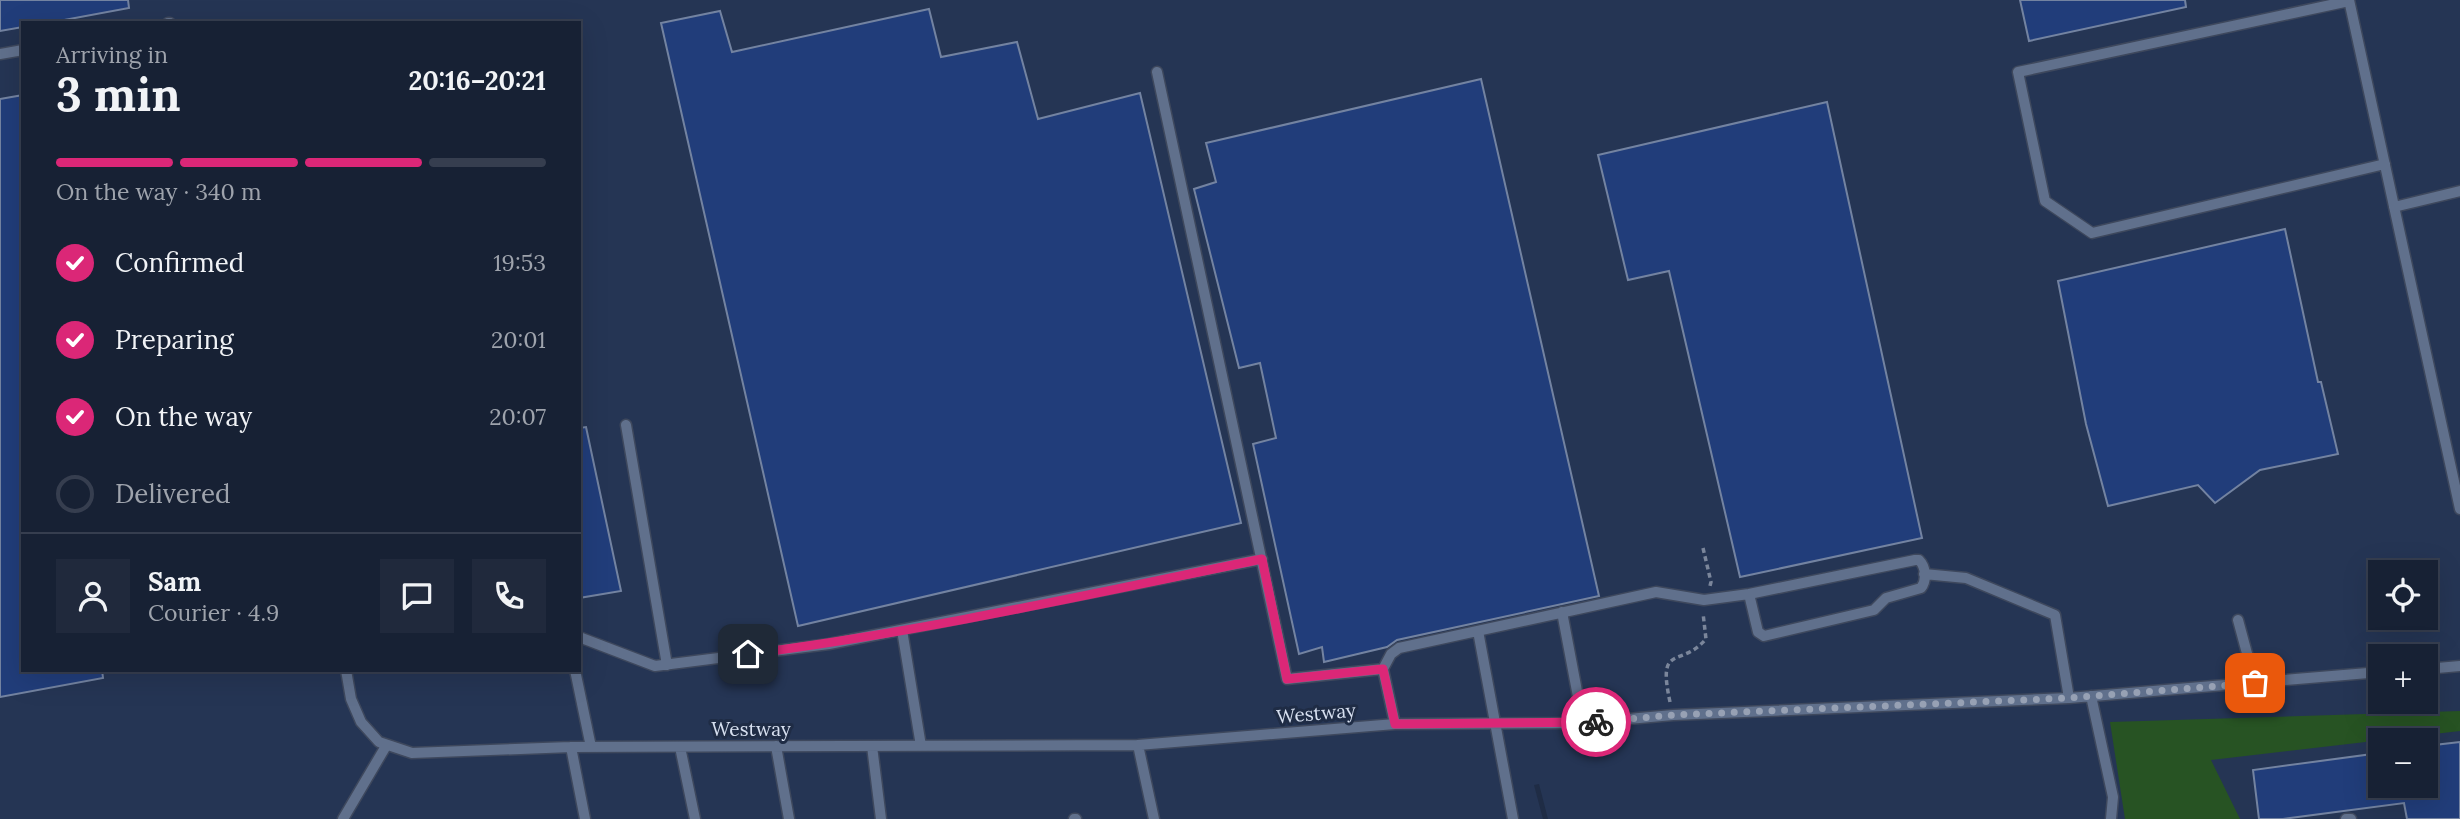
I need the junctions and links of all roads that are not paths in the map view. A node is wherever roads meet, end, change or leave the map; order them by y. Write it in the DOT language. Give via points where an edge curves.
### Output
graph roads {
  1 [pos="2349,1"];
  2 [pos="21,50"];
  3 [pos="0,54"];
  4 [pos="1157,72"];
  5 [pos="2385,164"];
  6 [pos="2460,191"];
  7 [pos="2394,207"];
  8 [pos="626,425"];
  9 [pos="2460,509"];
  10 [pos="1262,559"];
  11 [pos="1924,574"];
  12 [pos="1749,594"];
  13 [pos="1562,612"];
  14 [pos="2238,620"];
  15 [pos="902,631"];
  16 [pos="1478,631"];
  17 [pos="581,638"];
  18 [pos="667,665"];
  19 [pos="2460,666"];
  20 [pos="2438,668"];
  21 [pos="1383,669"];
  22 [pos="346,672"];
  23 [pos="575,672"];
  24 [pos="2368,674"];
  25 [pos="2255,683"];
  26 [pos="2091,696"];
  27 [pos="2069,698"];
  28 [pos="1495,723"];
  29 [pos="1583,723"];
  30 [pos="1395,724"];
  31 [pos="386,746"];
  32 [pos="776,746"];
  33 [pos="872,746"];
  34 [pos="921,746"];
  35 [pos="1138,746"];
  36 [pos="571,747"];
  37 [pos="591,747"];
  38 [pos="680,747"];
  39 [pos="343,819"];
  40 [pos="586,819"];
  41 [pos="695,819"];
  42 [pos="789,819"];
  43 [pos="881,819"];
  44 [pos="1154,819"];
  45 [pos="1513,819"];
  46 [pos="2111,819"];
  1 -- 5 [label="lane"];
  1 -- 5 [label="lane" via="2018,72 2042,188 2045,201 2092,233"];
  2 -- 3 [label="lane"];
  4 -- 10 [label="lane"];
  5 -- 7 [label="lane"];
  6 -- 7 [label="lane"];
  7 -- 9 [label="lane"];
  8 -- 18 [label="lane"];
  10 -- 15 [label="lane"];
  10 -- 21 [label="lane" via="1287,679"];
  11 -- 12 [label="lane" via="1921,562 1915,559"];
  11 -- 12 [label="lane" via="1921,588 1886,598 1874,610 1764,636 1758,632"];
  11 -- 27 [label="lane" via="1966,578 2055,615"];
  12 -- 13 [label="lane" via="1704,600 1656,593"];
  13 -- 16 [label="lane"];
  13 -- 29 [label="lane"];
  14 -- 25 [label="lane"];
  15 -- 18 [label="lane"];
  15 -- 34 [label="lane"];
  16 -- 21 [label="lane" via="1399,648"];
  16 -- 28 [label="lane"];
  17 -- 18 [label="lane" via="655,666"];
  19 -- 20 [label="lane"];
  21 -- 30 [label="lane"];
  22 -- 31 [label="lane" via="361,722"];
  23 -- 37 [label="lane"];
  24 -- 25 [label="lane, Westway"];
  25 -- 26 [label="lane, Westway"];
  26 -- 27 [label="lane, Westway"];
  26 -- 46 [label="lane" via="2113,797"];
  27 -- 29 [label="lane, Westway"];
  28 -- 29 [label="lane, Westway"];
  28 -- 30 [label="lane, Westway"];
  28 -- 45 [label="lane"];
  30 -- 35 [label="lane, Westway"];
  31 -- 36 [label="lane, Westway" via="412,753"];
  31 -- 39 [label="lane"];
  32 -- 33 [label="lane, Westway"];
  32 -- 38 [label="lane, Westway"];
  32 -- 42 [label="lane"];
  33 -- 34 [label="lane, Westway"];
  33 -- 43 [label="lane"];
  34 -- 35 [label="lane, Westway"];
  35 -- 44 [label="lane"];
  36 -- 37 [label="lane, Westway"];
  36 -- 40 [label="lane"];
  37 -- 38 [label="lane, Westway"];
  38 -- 41 [label="lane"];
}
